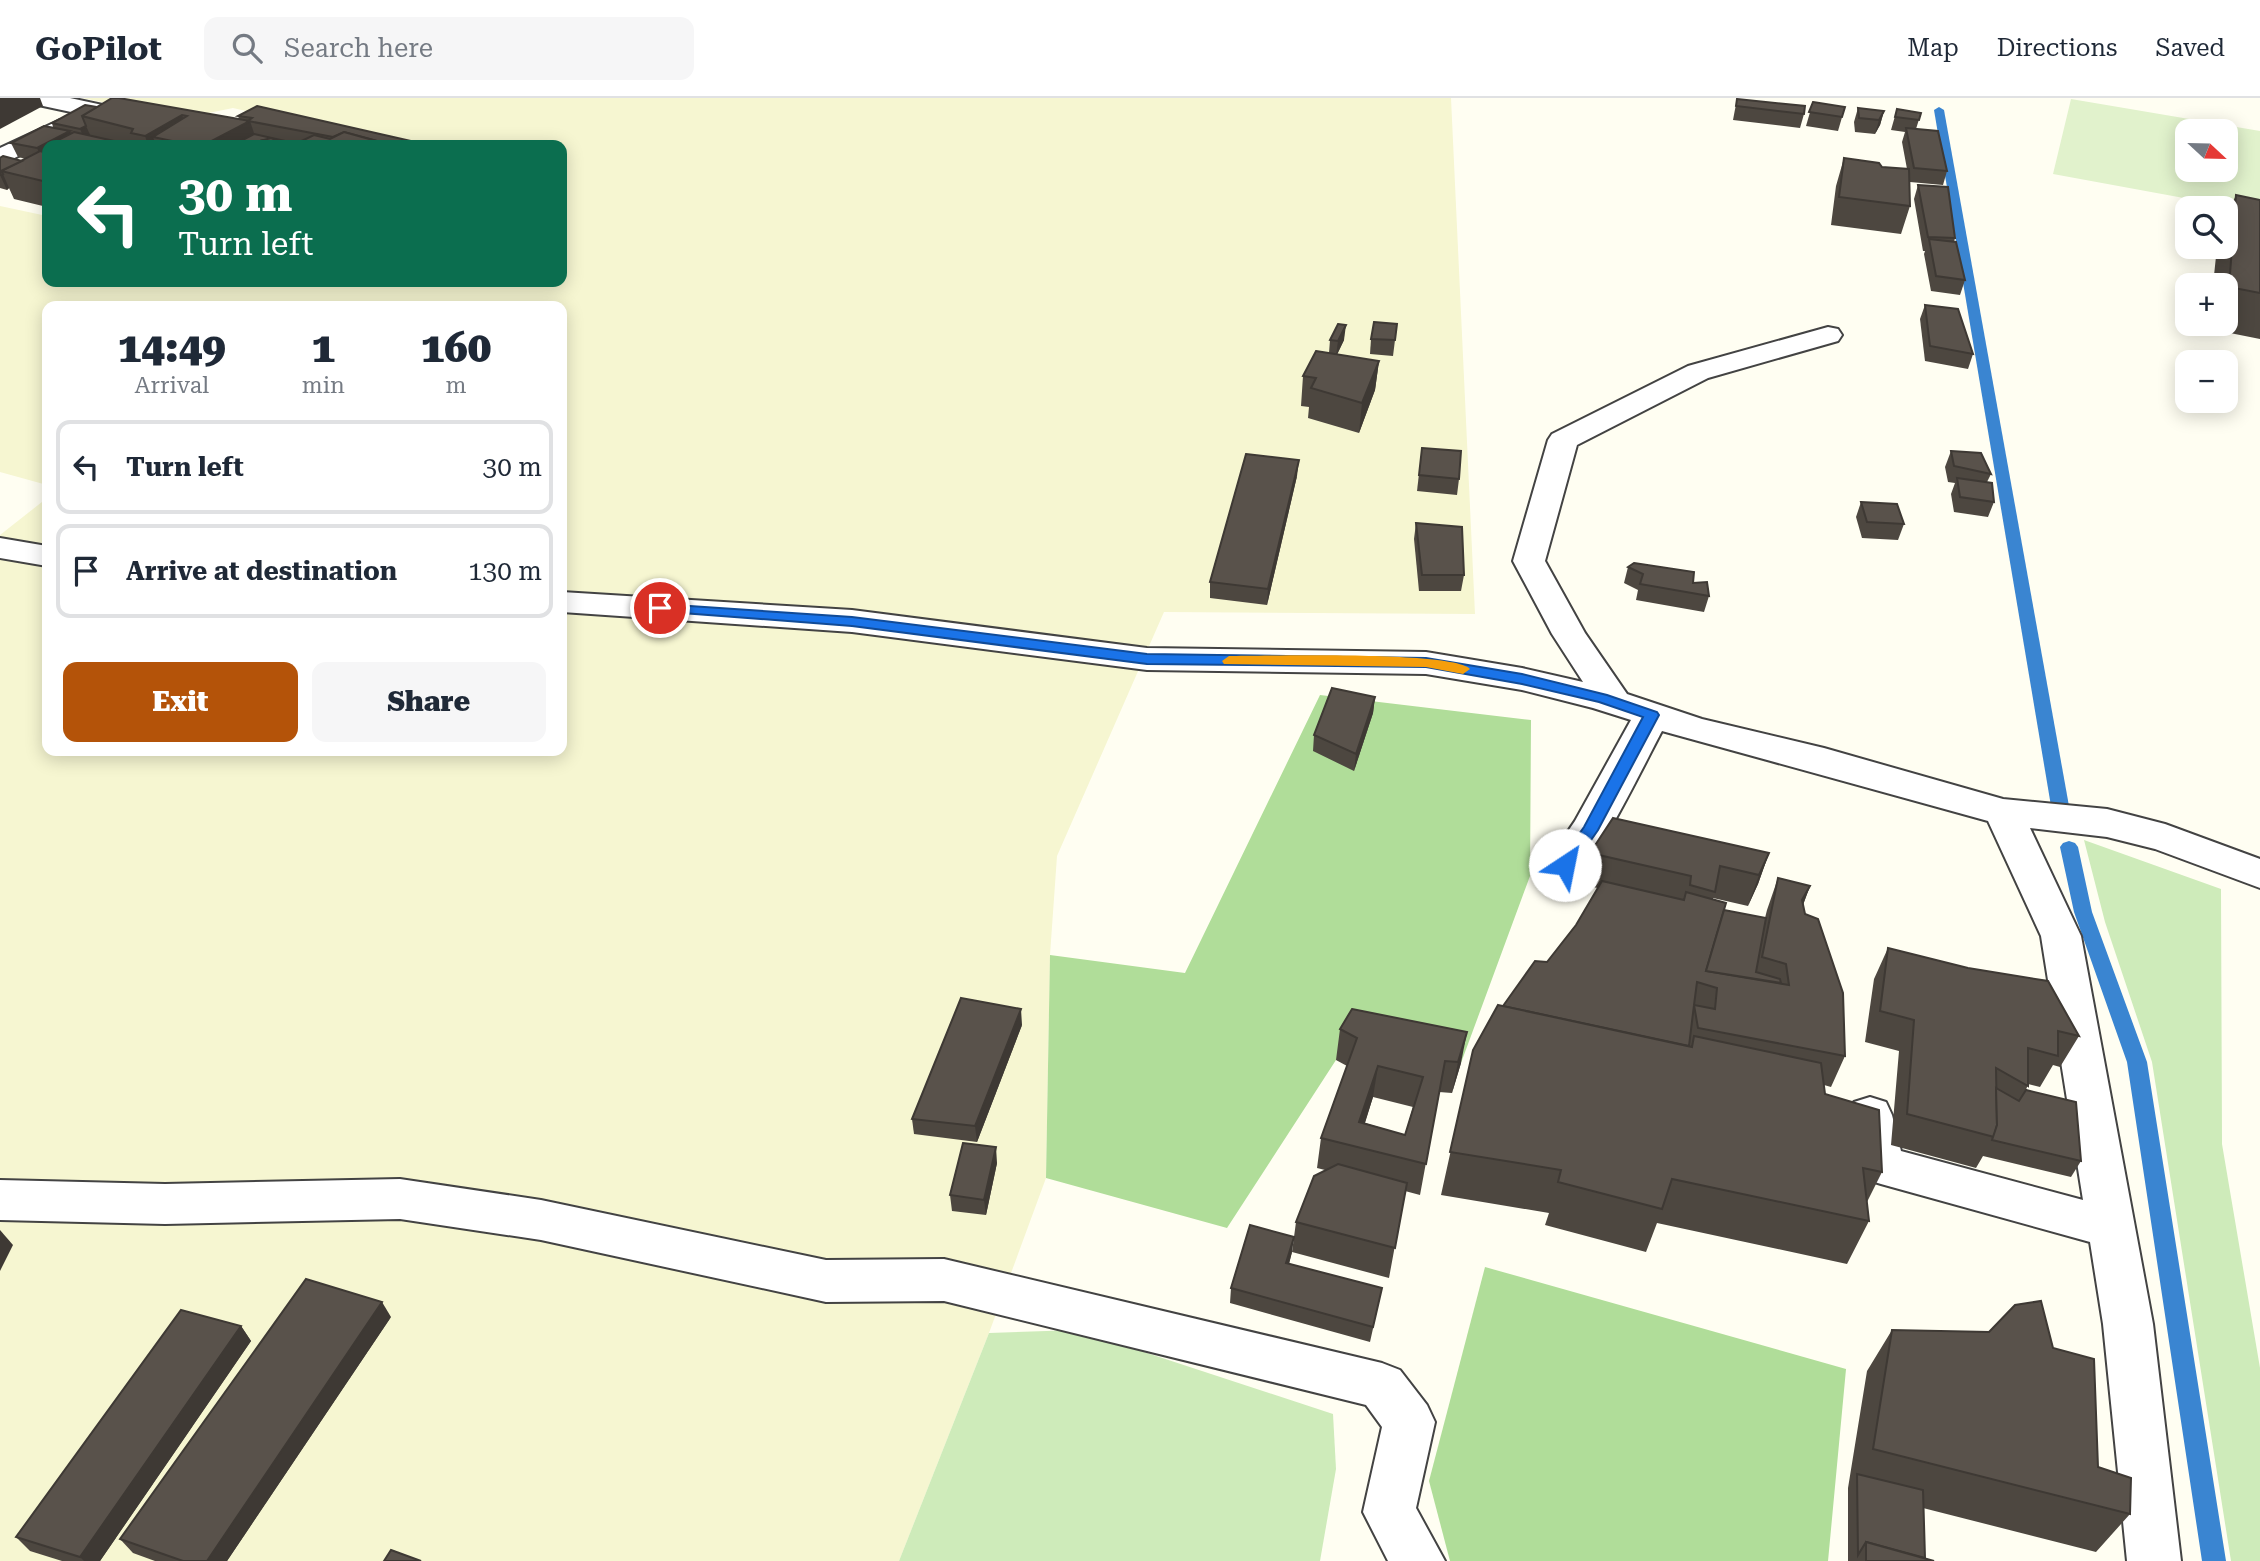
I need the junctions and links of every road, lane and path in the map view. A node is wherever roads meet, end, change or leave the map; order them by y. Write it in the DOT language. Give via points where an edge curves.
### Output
graph roads {
  1 [pos="37,98"];
  2 [pos="93,110"];
  3 [pos="150,121"];
  4 [pos="0,158"];
  5 [pos="35,167"];
  6 [pos="1828,335"];
  7 [pos="0,548"];
  8 [pos="42,555"];
  9 [pos="567,602"];
  10 [pos="1614,702"];
  11 [pos="1652,715"];
  12 [pos="2003,812"];
  13 [pos="1565,865"];
  14 [pos="2260,874"];
  15 [pos="1831,1111"];
  16 [pos="0,1200"];
  17 [pos="2110,1227"];
  18 [pos="1418,1561"];
  19 [pos="2154,1561"];
  1 -- 2 [label="street"];
  2 -- 3 [label="street"];
  2 -- 4 [label="street"];
  4 -- 5 [label="street"];
  6 -- 10 [label="street" via="1698,372 1563,440 1529,561"];
  7 -- 8 [label="street"];
  9 -- 10 [label="street" via="852,621 1147,659 1426,663 1522,679"];
  10 -- 11 [label="street"];
  11 -- 12 [label="street"];
  11 -- 13 [label="street" via="1590,830"];
  12 -- 14 [label="street" via="2107,823 2165,838"];
  12 -- 17 [label="street" via="2060,936"];
  15 -- 17 [label="street" via="1870,1114 1881,1165"];
  16 -- 18 [label="street" via="165,1204 400,1199 541,1220 826,1281 944,1280 1382,1386 1409,1422 1389,1513"];
  17 -- 19 [label="street" via="2128,1324"];
}
